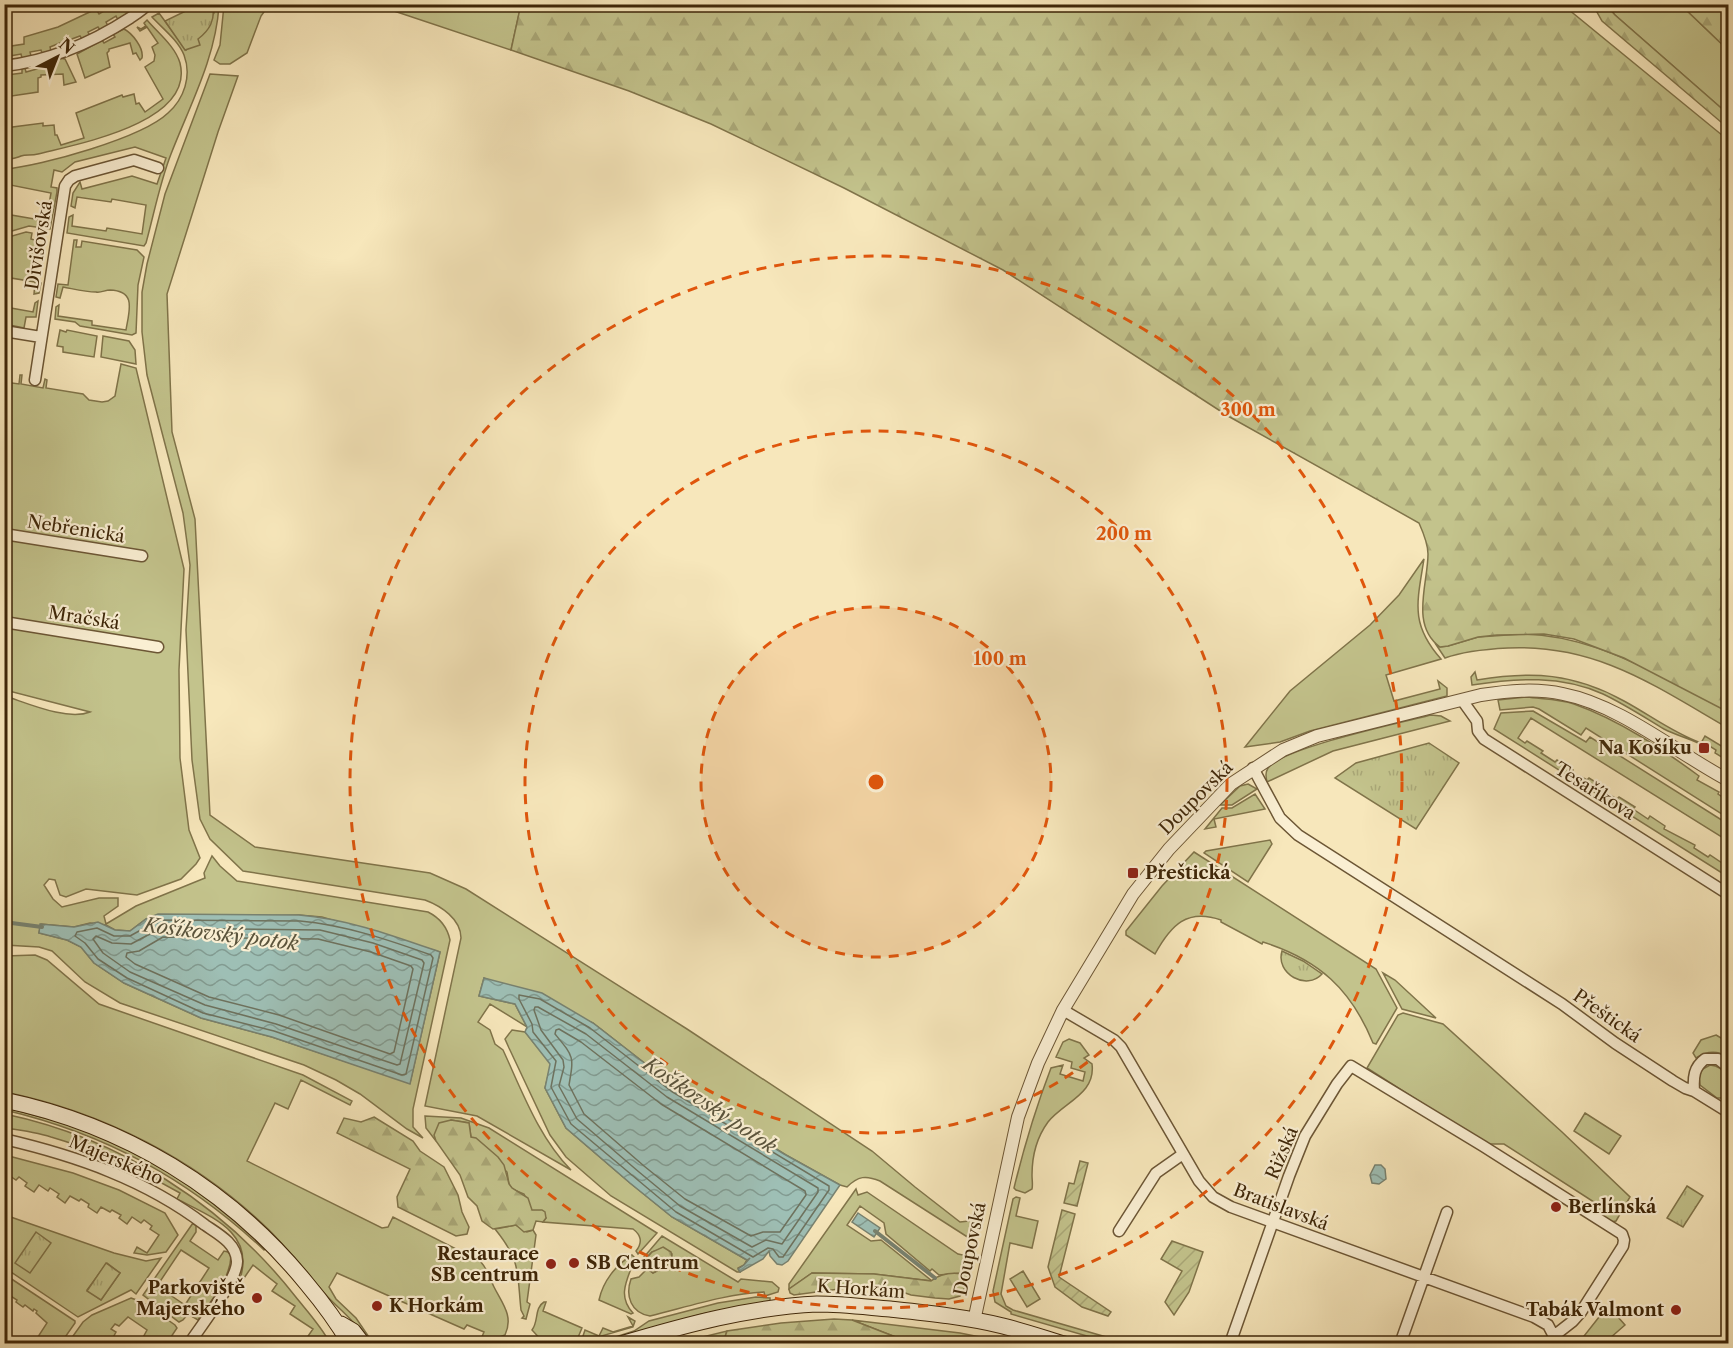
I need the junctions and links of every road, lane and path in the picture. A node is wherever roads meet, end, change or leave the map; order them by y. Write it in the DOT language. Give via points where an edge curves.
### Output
graph roads {
  1 [pos="148,5"];
  2 [pos="4,66"];
  3 [pos="158,168"];
  4 [pos="4,331"];
  5 [pos="41,337"];
  6 [pos="35,380"];
  7 [pos="4,534"];
  8 [pos="142,556"];
  9 [pos="4,622"];
  10 [pos="158,647"];
  11 [pos="1462,700"];
  12 [pos="1253,768"];
  13 [pos="1728,780"];
  14 [pos="1728,894"];
  15 [pos="1063,1010"];
  16 [pos="1728,1067"];
  17 [pos="1694,1090"];
  18 [pos="4,1100"];
  19 [pos="1728,1112"];
  20 [pos="4,1139"];
  21 [pos="1184,1154"];
  22 [pos="1447,1212"];
  23 [pos="1273,1222"];
  24 [pos="1119,1231"];
  25 [pos="1424,1277"];
  26 [pos="974,1321"];
  27 [pos="338,1323"];
  28 [pos="1556,1339"];
  29 [pos="1230,1341"];
  30 [pos="189,1344"];
  31 [pos="350,1344"];
  32 [pos="363,1344"];
  33 [pos="621,1344"];
  34 [pos="1064,1344"];
  35 [pos="1400,1344"];
  1 -- 2 [label="street" via="108,31 68,50"];
  3 -- 5 [label="street, Divišovská" via="134,160 69,180"];
  4 -- 5 [label="street"];
  5 -- 6 [label="street, Divišovská"];
  7 -- 8 [label="street, Nebřenická"];
  9 -- 10 [label="street, Mračská"];
  11 -- 12 [label="street, Doupovská" via="1317,736"];
  11 -- 13 [label="street, Doupovská" via="1522,690 1576,697 1626,720"];
  11 -- 14 [label="street, Tesaříkova" via="1484,739"];
  12 -- 15 [label="street, Doupovská" via="1205,809 1133,894"];
  12 -- 17 [label="street, Přeštická" via="1280,818 1298,835 1562,1004 1615,1043"];
  15 -- 21 [label="street, Bratislavská" via="1121,1047"];
  15 -- 26 [label="street, Doupovská" via="1018,1117"];
  16 -- 17 [label="street" via="1718,1059 1703,1061 1695,1071"];
  17 -- 19 [label="street, Přeštická"];
  18 -- 27 [label="main road" via="104,1130 203,1185 259,1231"];
  20 -- 30 [label="street, Majerského" via="91,1163 140,1184 195,1217 232,1246 237,1261 235,1275"];
  21 -- 23 [label="street, Bratislavská" via="1213,1197"];
  21 -- 24 [label="street" via="1156,1173"];
  22 -- 25 [label="street"];
  23 -- 25 [label="street, Bratislavská"];
  23 -- 28 [label="street, Rižská" via="1305,1136 1351,1066 1623,1237 1623,1246 1581,1312"];
  23 -- 29 [label="street, Rižská"];
  25 -- 28 [label="street, Bratislavská" via="1538,1319 1548,1325"];
  25 -- 35 [label="street"];
  26 -- 33 [label="main road, K Horkám" via="816,1304 737,1314"];
  26 -- 34 [label="main road, K Horkám"];
  27 -- 31 [label="main road"];
  27 -- 32 [label="main road" via="353,1331"];
}
